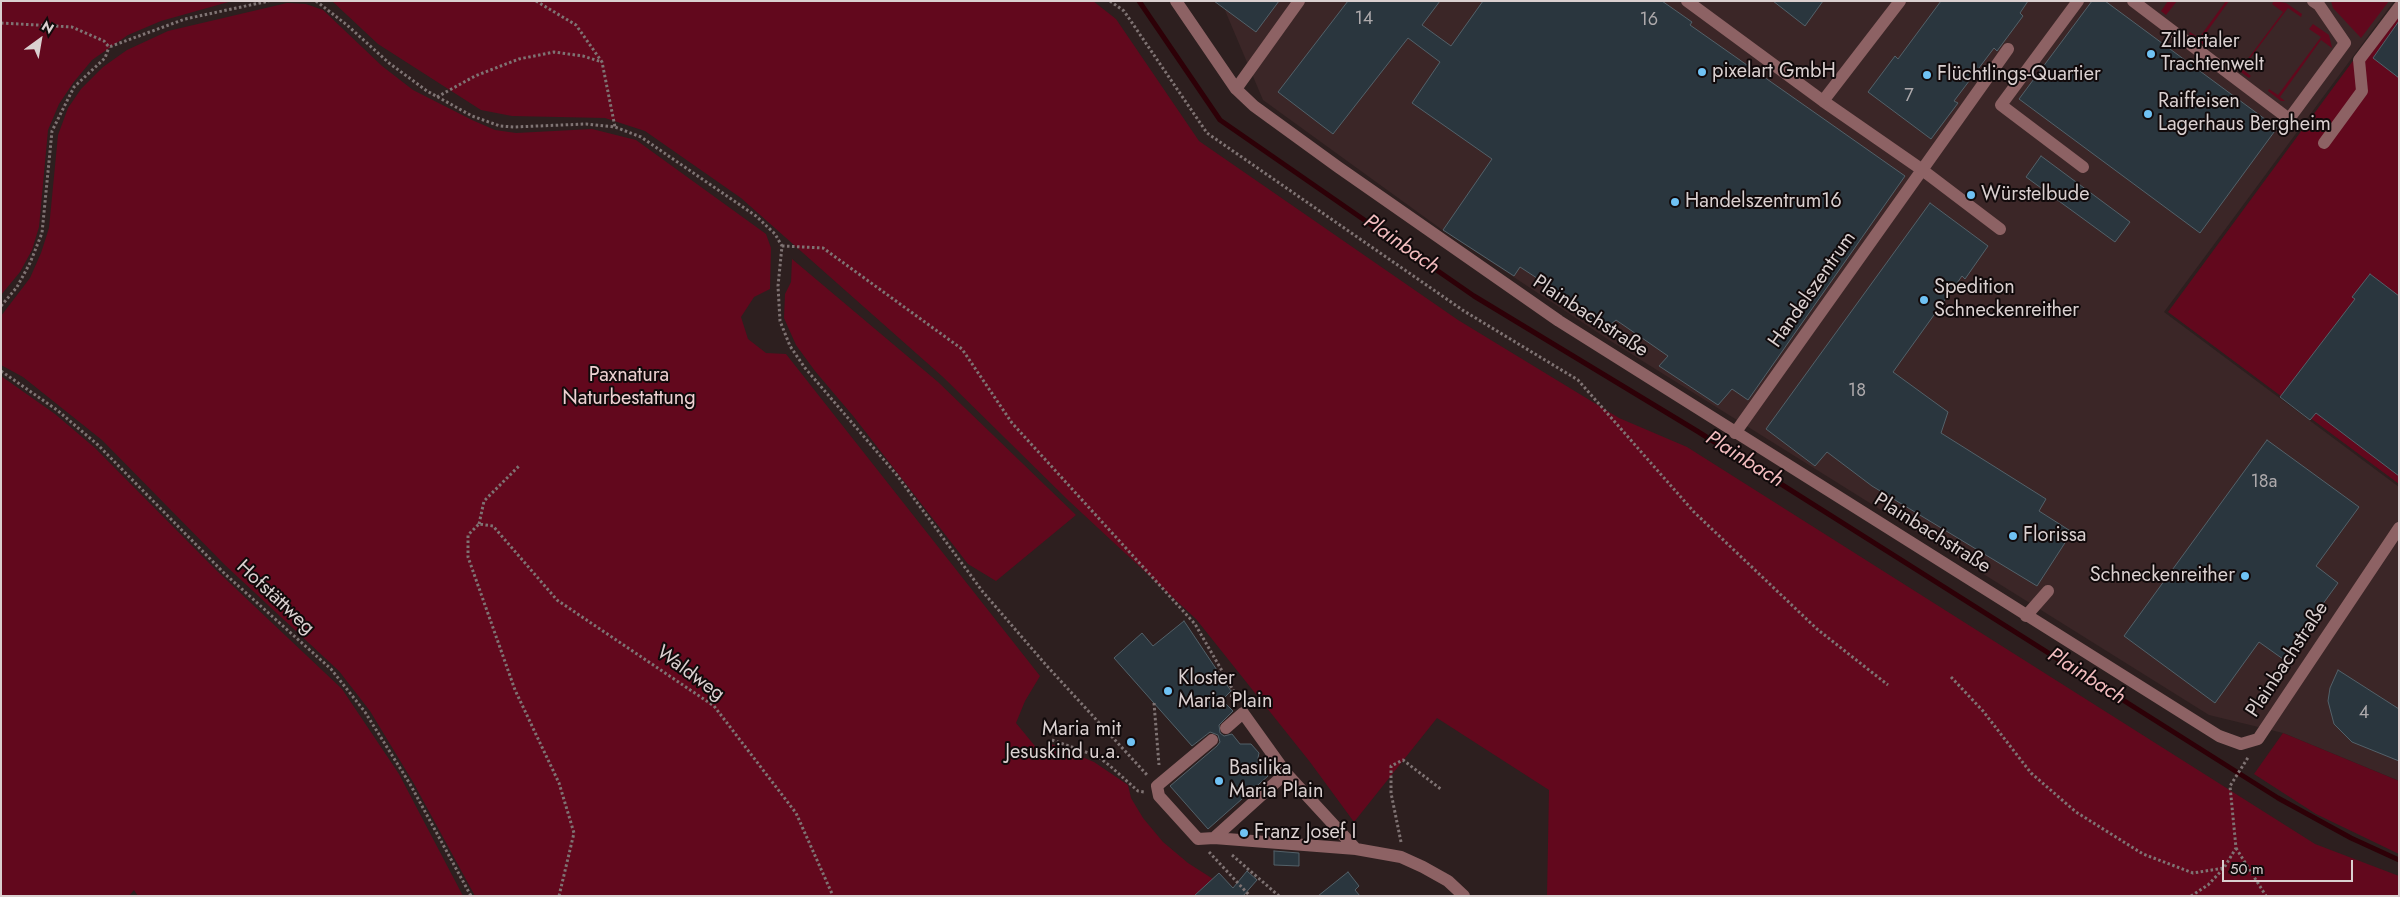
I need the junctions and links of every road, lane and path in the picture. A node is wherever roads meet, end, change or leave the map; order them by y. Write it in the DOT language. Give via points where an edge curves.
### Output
graph roads {
  1 [pos="269,1"];
  2 [pos="316,1"];
  3 [pos="536,1"];
  4 [pos="1110,1"];
  5 [pos="1176,1"];
  6 [pos="1299,1"];
  7 [pos="1687,1"];
  8 [pos="1900,1"];
  9 [pos="2078,1"];
  10 [pos="2133,1"];
  11 [pos="2313,1"];
  12 [pos="2399,6"];
  13 [pos="1,23"];
  14 [pos="109,47"];
  15 [pos="2008,49"];
  16 [pos="602,62"];
  17 [pos="1236,88"];
  18 [pos="437,97"];
  19 [pos="1823,101"];
  20 [pos="615,127"];
  21 [pos="2324,143"];
  22 [pos="2083,167"];
  23 [pos="1921,169"];
  24 [pos="2000,229"];
  25 [pos="782,246"];
  26 [pos="1,306"];
  27 [pos="1,371"];
  28 [pos="1735,433"];
  29 [pos="519,466"];
  30 [pos="479,524"];
  31 [pos="2399,528"];
  32 [pos="2048,591"];
  33 [pos="2026,616"];
  34 [pos="1951,677"];
  35 [pos="1888,685"];
  36 [pos="1154,704"];
  37 [pos="1243,714"];
  38 [pos="1226,728"];
  39 [pos="1052,740"];
  40 [pos="1212,740"];
  41 [pos="2245,763"];
  42 [pos="1286,772"];
  43 [pos="1159,788"];
  44 [pos="1442,790"];
  45 [pos="1214,838"];
  46 [pos="1198,839"];
  47 [pos="2236,848"];
  48 [pos="1356,849"];
  49 [pos="1401,857"];
  50 [pos="2224,868"];
  51 [pos="471,896"];
  52 [pos="559,896"];
  53 [pos="832,896"];
  54 [pos="1250,896"];
  55 [pos="1279,896"];
  56 [pos="1464,896"];
  57 [pos="2191,896"];
  58 [pos="2266,896"];
  1 -- 14 [label="path" via="185,19"];
  2 -- 18 [label="path" via="389,63"];
  3 -- 16 [label="path" via="576,25"];
  4 -- 35 [label="path" via="1124,12 1207,133 1464,311 1578,380 1694,512 1818,629"];
  5 -- 17 [label="street, Plainbachstraße"];
  6 -- 17 [label="street"];
  7 -- 19 [label="street"];
  8 -- 19 [label="street"];
  9 -- 22 [label="street" via="2001,104"];
  10 -- 11 [label="street" via="2289,119 2345,42"];
  12 -- 21 [label="street" via="2359,60 2362,91"];
  13 -- 14 [label="path" via="72,27 104,41"];
  14 -- 26 [label="path" via="105,58 74,87 52,131 42,233 17,287"];
  15 -- 23 [label="street, Handelszentrum"];
  16 -- 18 [label="path" via="554,52 518,59 475,76"];
  16 -- 20 [label="path"];
  17 -- 28 [label="street, Plainbachstraße" via="1254,106 1559,321"];
  18 -- 20 [label="path" via="472,116 500,126 586,124"];
  19 -- 23 [label="street"];
  20 -- 25 [label="path" via="641,137 756,216 775,234"];
  23 -- 24 [label="street"];
  23 -- 28 [label="street, Handelszentrum"];
  25 -- 37 [label="path" via="823,248 962,349 1012,423 1195,624 1233,690 1231,698"];
  25 -- 43 [label="path" via="778,286 780,321 790,346 805,368 896,474 983,592"];
  27 -- 51 [label="path, Hofstättweg" via="57,410 98,445 226,574 331,670 365,712 405,776"];
  28 -- 33 [label="street, Plainbachstraße"];
  29 -- 30 [label="path" via="484,501"];
  30 -- 52 [label="path" via="468,535 468,557 515,690 559,782 574,833"];
  30 -- 53 [label="path, Waldweg" via="493,526 557,600 714,706 796,813"];
  31 -- 33 [label="street, Plainbachstraße" via="2258,740 2241,744 2219,736"];
  32 -- 33 [label="street"];
  34 -- 50 [label="path" via="1984,711 2031,774 2076,812 2143,854 2192,872"];
  36 -- 43 [label="path"];
  37 -- 38 [label="street"];
  37 -- 42 [label="street"];
  39 -- 43 [label="path" via="1096,756 1138,791"];
  40 -- 43 [label="street"];
  41 -- 47 [label="path" via="2230,786"];
  42 -- 45 [label="street"];
  42 -- 48 [label="street"];
  43 -- 46 [label="street"];
  44 -- 49 [label="path" via="1403,760 1391,766 1391,793 1403,848"];
  45 -- 46 [label="street"];
  45 -- 48 [label="street"];
  45 -- 55 [label="path"];
  46 -- 54 [label="path"];
  47 -- 50 [label="path"];
  47 -- 58 [label="path"];
  48 -- 49 [label="street"];
  49 -- 56 [label="street" via="1448,881"];
  50 -- 57 [label="path" via="2208,885"];
}
